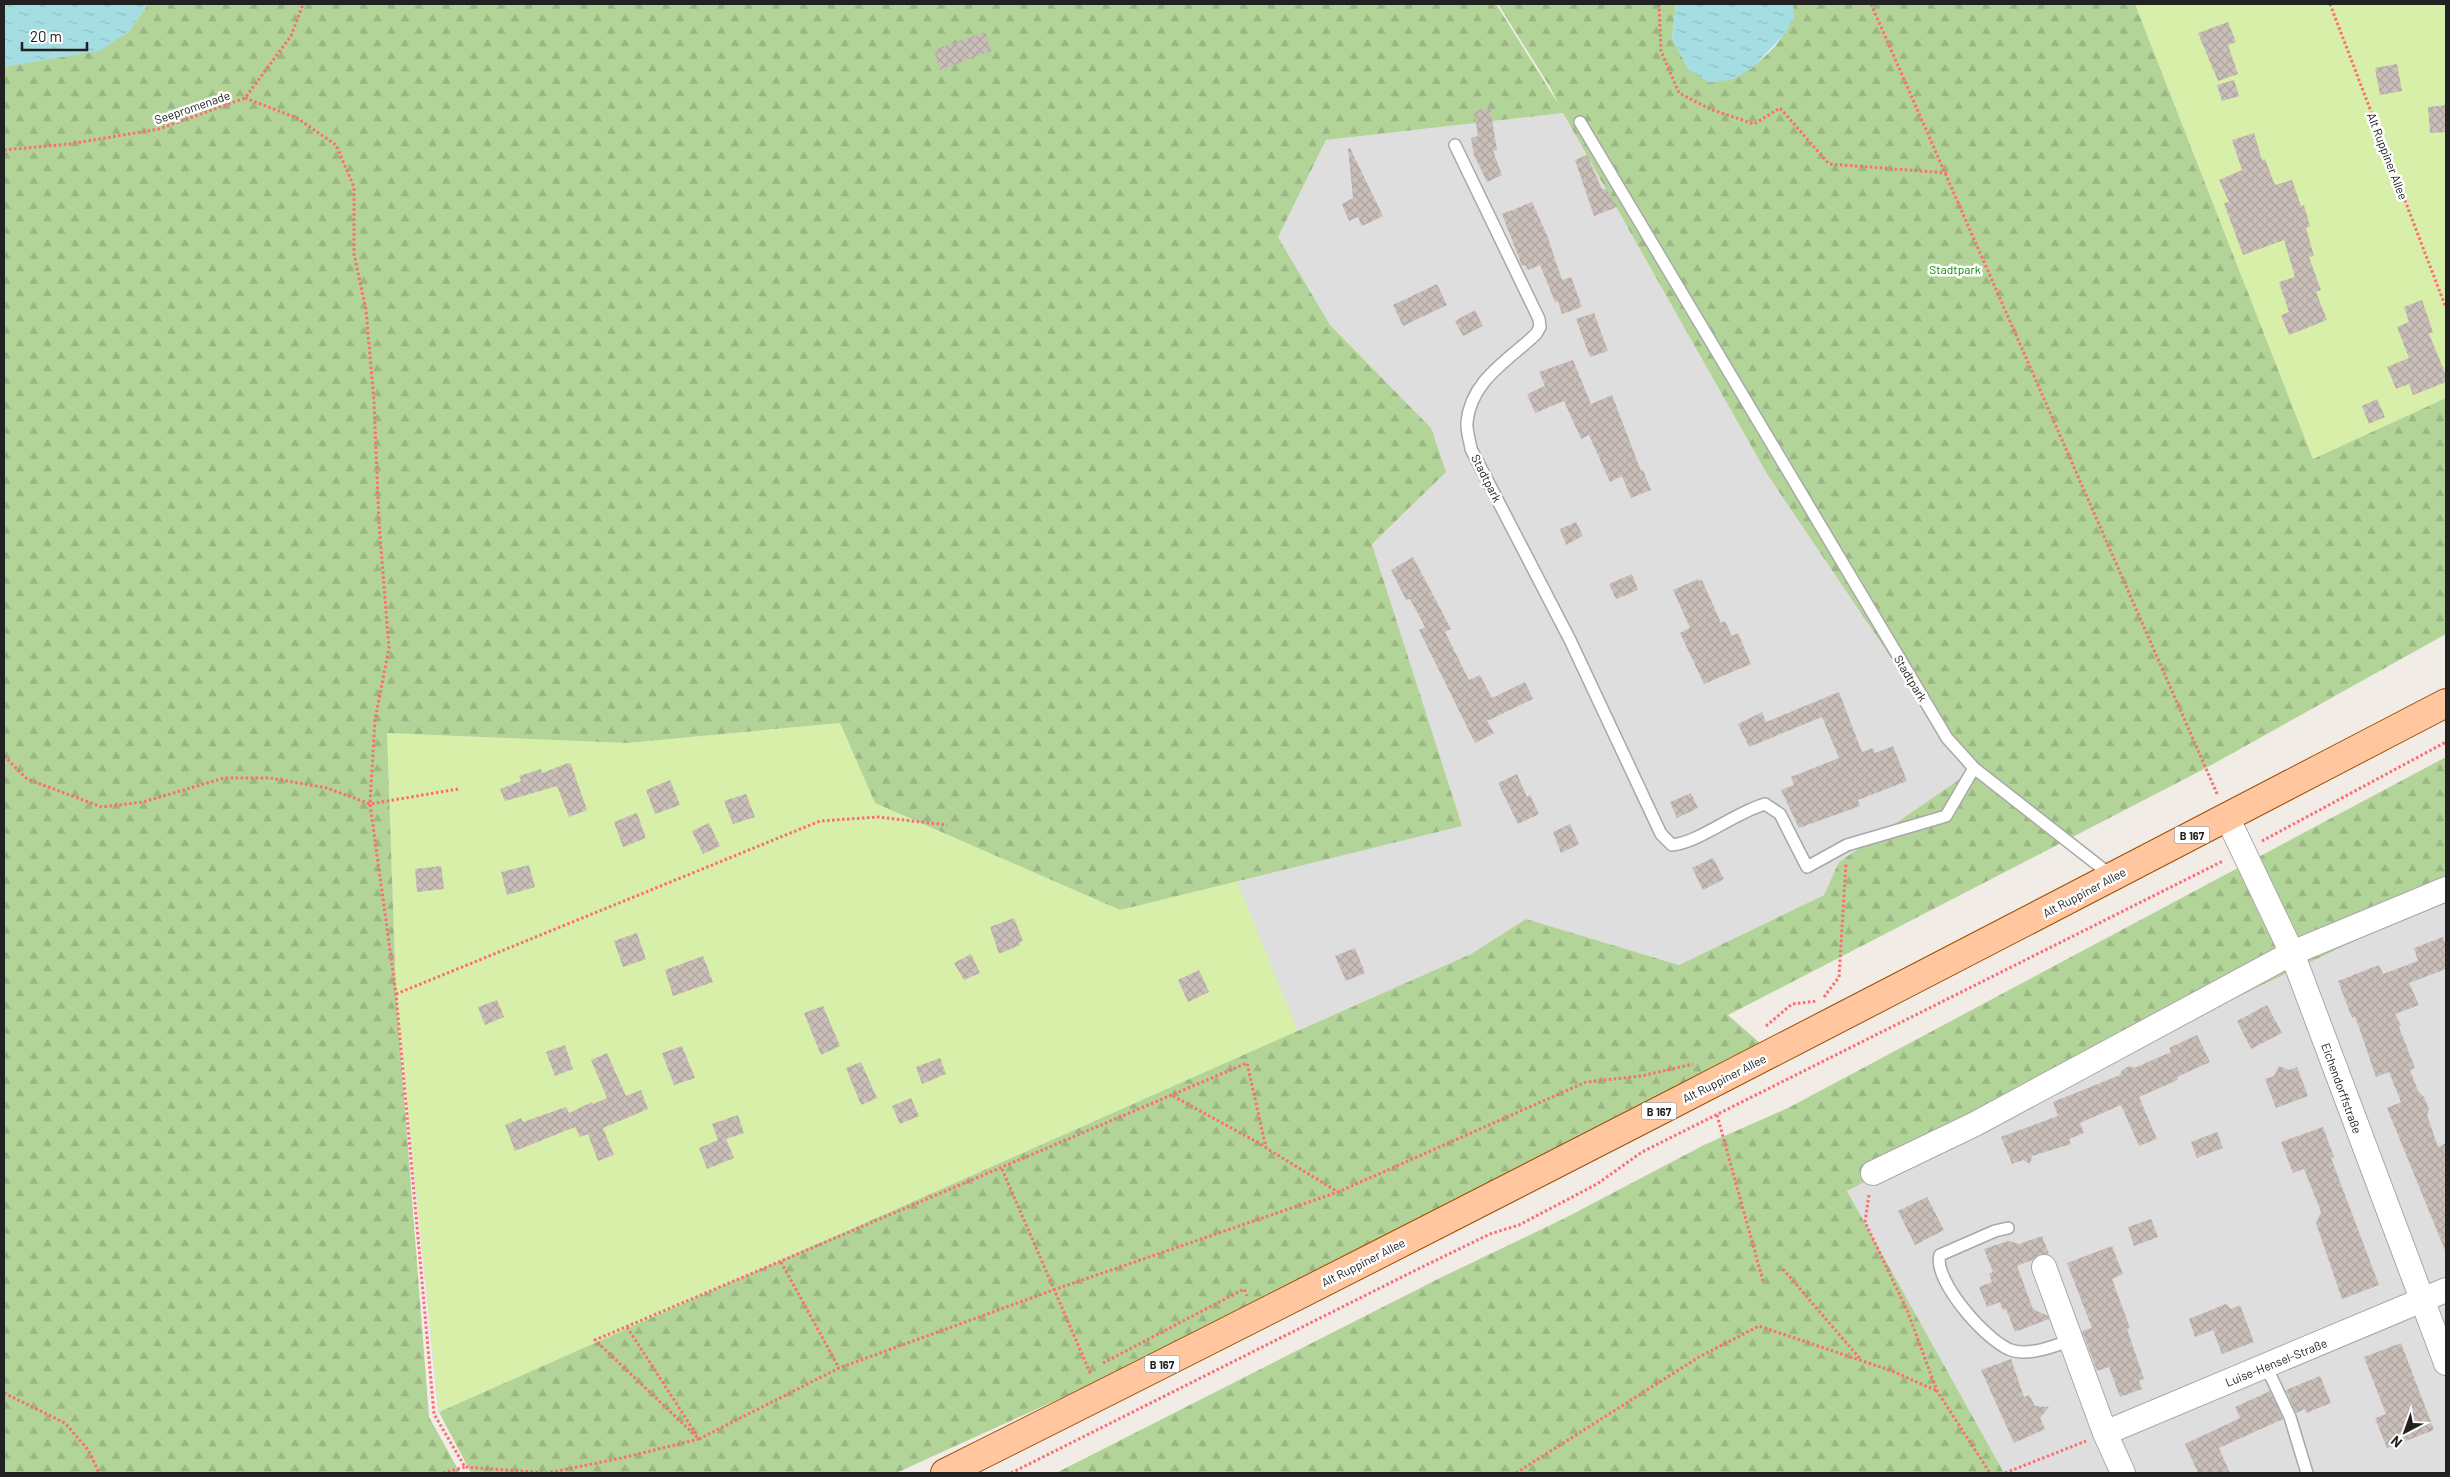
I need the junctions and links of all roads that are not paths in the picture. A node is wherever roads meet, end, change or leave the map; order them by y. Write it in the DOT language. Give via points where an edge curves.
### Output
graph roads {
  1 [pos="1580,122"];
  2 [pos="1455,145"];
  3 [pos="2446,703"];
  4 [pos="1974,768"];
  5 [pos="2227,817"];
  6 [pos="2114,877"];
  7 [pos="2446,889"];
  8 [pos="2292,953"];
  9 [pos="1873,1173"];
  10 [pos="2008,1228"];
  11 [pos="2044,1267"];
  12 [pos="2446,1290"];
  13 [pos="2422,1302"];
  14 [pos="2071,1340"];
  15 [pos="2446,1363"];
  16 [pos="2266,1366"];
  17 [pos="2105,1433"];
  18 [pos="945,1473"];
  19 [pos="2123,1473"];
  20 [pos="2307,1473"];
  1 -- 4 [label="lane, Stadtpark" via="1947,738"];
  2 -- 4 [label="lane, Stadtpark" via="1540,327 1531,340 1483,380 1467,422 1472,449 1570,640 1661,834 1672,845 1685,844 1749,809 1765,804 1780,814 1807,867 1847,845 1946,816"];
  3 -- 5 [label="main road, Alt Ruppiner Allee / B 167"];
  4 -- 6 [label="lane, Stadtpark"];
  5 -- 6 [label="main road, Alt Ruppiner Allee / B 167"];
  5 -- 8 [label="street, Eichendorffstraße"];
  6 -- 18 [label="main road, Alt Ruppiner Allee / B 167"];
  7 -- 8 [label="street"];
  8 -- 9 [label="street" via="1975,1124"];
  8 -- 13 [label="street, Eichendorffstraße"];
  10 -- 14 [label="lane" via="1940,1255 1940,1272 1958,1301 1988,1337 2013,1351 2026,1352"];
  11 -- 14 [label="street"];
  12 -- 13 [label="street, Luise-Hensel-Straße"];
  13 -- 15 [label="street, Eichendorffstraße"];
  13 -- 16 [label="street, Luise-Hensel-Straße"];
  14 -- 17 [label="street"];
  16 -- 17 [label="street, Luise-Hensel-Straße"];
  16 -- 20 [label="lane" via="2290,1417"];
  17 -- 19 [label="street"];
}
